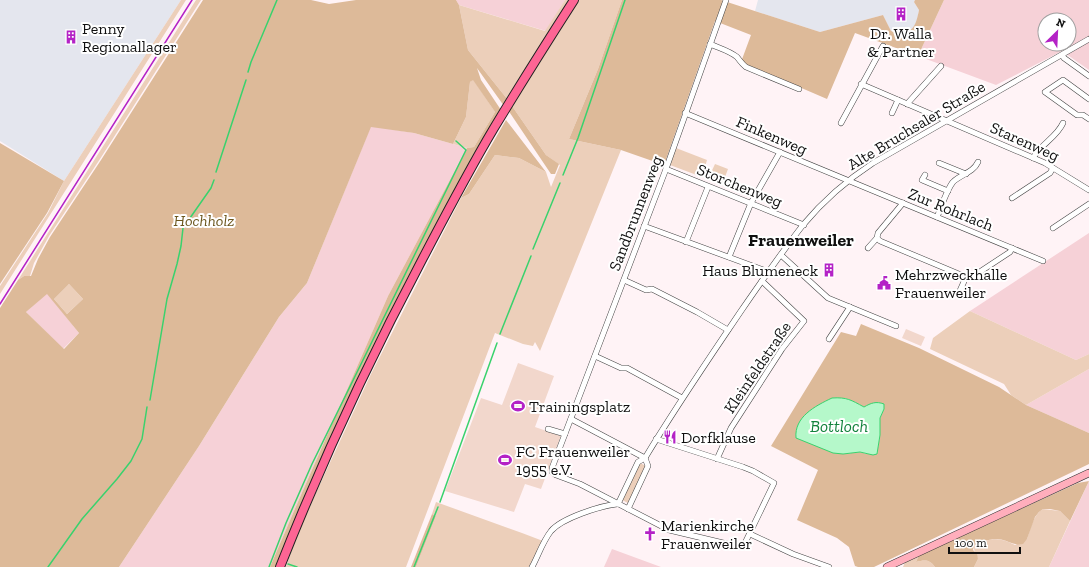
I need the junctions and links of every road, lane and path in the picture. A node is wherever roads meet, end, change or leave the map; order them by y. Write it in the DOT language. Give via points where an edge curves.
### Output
graph roads {
  1 [pos="574,0"];
  2 [pos="726,0"];
  3 [pos="1089,39"];
  4 [pos="710,44"];
  5 [pos="883,46"];
  6 [pos="1062,55"];
  7 [pos="941,66"];
  8 [pos="1089,76"];
  9 [pos="861,84"];
  10 [pos="799,89"];
  11 [pos="1089,98"];
  12 [pos="898,100"];
  13 [pos="906,104"];
  14 [pos="685,113"];
  15 [pos="892,113"];
  16 [pos="1089,119"];
  17 [pos="947,121"];
  18 [pos="841,122"];
  19 [pos="1064,123"];
  20 [pos="780,152"];
  21 [pos="1033,158"];
  22 [pos="938,162"];
  23 [pos="978,162"];
  24 [pos="1054,168"];
  25 [pos="666,169"];
  26 [pos="966,174"];
  27 [pos="925,175"];
  28 [pos="848,180"];
  29 [pos="708,186"];
  30 [pos="1089,190"];
  31 [pos="948,191"];
  32 [pos="1012,198"];
  33 [pos="751,203"];
  34 [pos="904,203"];
  35 [pos="1089,204"];
  36 [pos="937,217"];
  37 [pos="804,224"];
  38 [pos="644,226"];
  39 [pos="1053,228"];
  40 [pos="877,238"];
  41 [pos="686,242"];
  42 [pos="868,248"];
  43 [pos="1012,248"];
  44 [pos="781,255"];
  45 [pos="729,257"];
  46 [pos="1043,261"];
  47 [pos="769,272"];
  48 [pos="966,277"];
  49 [pos="624,280"];
  50 [pos="762,281"];
  51 [pos="958,295"];
  52 [pos="850,307"];
  53 [pos="896,326"];
  54 [pos="728,330"];
  55 [pos="829,339"];
  56 [pos="595,356"];
  57 [pos="682,398"];
  58 [pos="571,419"];
  59 [pos="548,429"];
  60 [pos="565,434"];
  61 [pos="656,439"];
  62 [pos="645,458"];
  63 [pos="717,459"];
  64 [pos="1089,473"];
  65 [pos="618,504"];
  66 [pos="628,509"];
  67 [pos="750,534"];
  68 [pos="280,567"];
  69 [pos="532,567"];
  70 [pos="829,567"];
  71 [pos="887,567"];
  1 -- 68 [label="main road" via="494,129 398,305 318,474"];
  2 -- 4 [label="street, Sandbrunnenweg"];
  3 -- 6 [label="street, Alte Bruchsaler Straße"];
  4 -- 10 [label="street" via="730,52 746,67"];
  4 -- 14 [label="street, Sandbrunnenweg"];
  5 -- 9 [label="street"];
  6 -- 8 [label="street"];
  6 -- 17 [label="street, Alte Bruchsaler Straße"];
  7 -- 13 [label="street"];
  9 -- 12 [label="street, Starenweg"];
  9 -- 18 [label="street"];
  11 -- 16 [label="street" via="1063,80 1045,92 1077,115"];
  12 -- 13 [label="street, Starenweg"];
  12 -- 15 [label="street"];
  13 -- 17 [label="street, Starenweg"];
  14 -- 20 [label="street, Finkenweg"];
  14 -- 25 [label="street, Sandbrunnenweg"];
  17 -- 21 [label="street, Starenweg"];
  17 -- 28 [label="street, Alte Bruchsaler Straße"];
  19 -- 21 [label="street"];
  20 -- 28 [label="street, Finkenweg"];
  20 -- 33 [label="street"];
  21 -- 24 [label="street, Starenweg"];
  22 -- 26 [label="street"];
  23 -- 26 [label="street" via="976,168"];
  24 -- 30 [label="street, Starenweg"];
  24 -- 32 [label="street"];
  25 -- 29 [label="street, Storchenweg"];
  25 -- 38 [label="street, Sandbrunnenweg"];
  26 -- 31 [label="street" via="954,181"];
  27 -- 31 [label="street" via="922,180"];
  28 -- 34 [label="street, Zur Rohrlach"];
  28 -- 37 [label="street, Alte Bruchsaler Straße"];
  29 -- 33 [label="street, Storchenweg"];
  29 -- 41 [label="street"];
  31 -- 36 [label="street"];
  33 -- 37 [label="street, Storchenweg"];
  33 -- 45 [label="street"];
  34 -- 36 [label="street, Zur Rohrlach"];
  34 -- 40 [label="street" via="878,233"];
  35 -- 39 [label="street"];
  36 -- 43 [label="street, Zur Rohrlach"];
  37 -- 44 [label="street, Alte Bruchsaler Straße"];
  38 -- 41 [label="street"];
  38 -- 49 [label="street, Sandbrunnenweg"];
  40 -- 42 [label="street"];
  40 -- 48 [label="street"];
  41 -- 45 [label="street"];
  43 -- 46 [label="street, Zur Rohrlach"];
  43 -- 48 [label="street" via="972,278"];
  44 -- 47 [label="street, Alte Bruchsaler Straße"];
  44 -- 52 [label="street" via="824,295"];
  45 -- 47 [label="street"];
  47 -- 50 [label="street, Alte Bruchsaler Straße"];
  48 -- 51 [label="street"];
  49 -- 54 [label="street" via="646,290 652,289"];
  49 -- 56 [label="street, Sandbrunnenweg"];
  50 -- 54 [label="street, Alte Bruchsaler Straße"];
  50 -- 63 [label="street, Kleinfeldstraße" via="804,321 782,349 731,428"];
  52 -- 53 [label="street"];
  52 -- 55 [label="street"];
  54 -- 57 [label="street, Alte Bruchsaler Straße"];
  56 -- 57 [label="street" via="621,368 627,368"];
  56 -- 58 [label="street, Sandbrunnenweg"];
  57 -- 61 [label="street, Alte Bruchsaler Straße"];
  58 -- 60 [label="street, Sandbrunnenweg"];
  58 -- 62 [label="street"];
  59 -- 60 [label="street"];
  60 -- 65 [label="street, Sandbrunnenweg" via="552,472"];
  61 -- 62 [label="street, Alte Bruchsaler Straße"];
  61 -- 63 [label="street"];
  62 -- 65 [label="street, Alte Bruchsaler Straße" via="638,462"];
  62 -- 66 [label="street" via="648,466"];
  63 -- 67 [label="street" via="753,471 774,483"];
  64 -- 71 [label="main road"];
  65 -- 66 [label="street"];
  65 -- 69 [label="street" via="602,506 558,525 550,532"];
  66 -- 67 [label="street" via="669,530 736,546 744,545"];
  67 -- 70 [label="street"];
}
